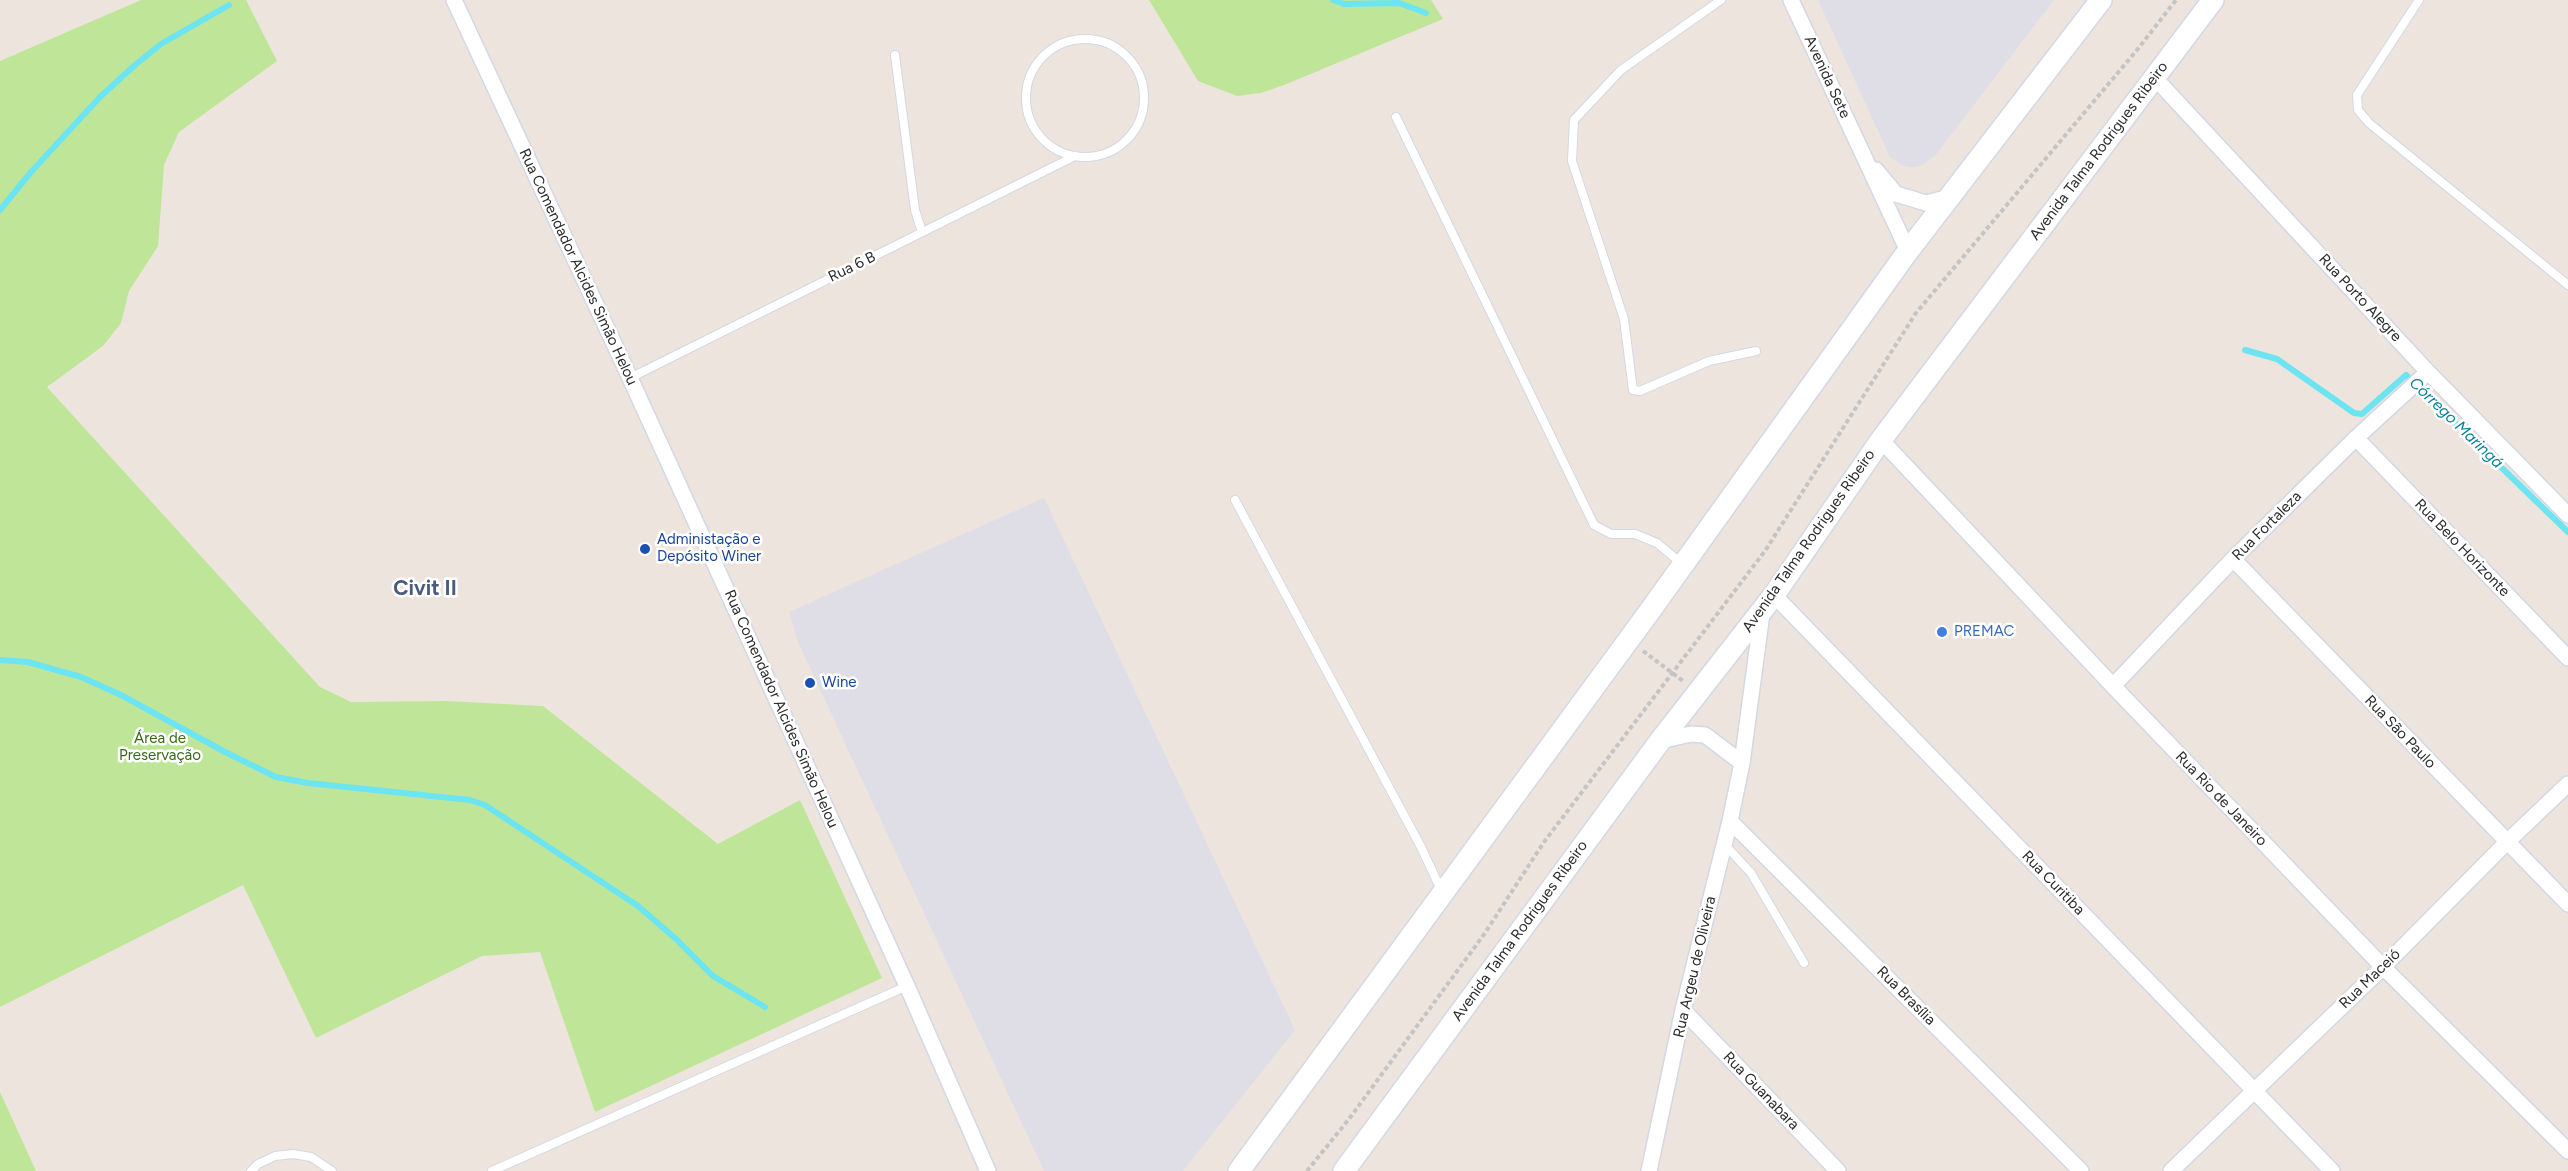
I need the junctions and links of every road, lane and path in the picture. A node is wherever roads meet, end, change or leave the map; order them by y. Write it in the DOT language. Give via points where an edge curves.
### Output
graph roads {
  1 [pos="454,0"];
  2 [pos="1721,0"];
  3 [pos="1791,0"];
  4 [pos="2101,0"];
  5 [pos="2176,0"];
  6 [pos="2213,0"];
  7 [pos="2419,0"];
  8 [pos="895,55"];
  9 [pos="2154,77"];
  10 [pos="1396,117"];
  11 [pos="1863,154"];
  12 [pos="1075,156"];
  13 [pos="1950,197"];
  14 [pos="922,232"];
  15 [pos="1908,251"];
  16 [pos="2568,285"];
  17 [pos="1756,351"];
  18 [pos="2428,372"];
  19 [pos="630,378"];
  20 [pos="2356,438"];
  21 [pos="1881,440"];
  22 [pos="1235,500"];
  23 [pos="2568,515"];
  24 [pos="2233,559"];
  25 [pos="1683,565"];
  26 [pos="1768,602"];
  27 [pos="1628,640"];
  28 [pos="2568,658"];
  29 [pos="1673,673"];
  30 [pos="2113,686"];
  31 [pos="1698,692"];
  32 [pos="1660,741"];
  33 [pos="1742,763"];
  34 [pos="2568,784"];
  35 [pos="1730,821"];
  36 [pos="2507,842"];
  37 [pos="1724,844"];
  38 [pos="1443,894"];
  39 [pos="2568,904"];
  40 [pos="1804,963"];
  41 [pos="2383,967"];
  42 [pos="907,986"];
  43 [pos="1683,1010"];
  44 [pos="2254,1090"];
  45 [pos="2568,1150"];
  46 [pos="985,1165"];
  47 [pos="251,1171"];
  48 [pos="332,1171"];
  49 [pos="492,1171"];
  50 [pos="993,1171"];
  51 [pos="1239,1171"];
  52 [pos="1307,1171"];
  53 [pos="1344,1171"];
  54 [pos="1649,1171"];
  55 [pos="1838,1171"];
  56 [pos="2081,1171"];
  57 [pos="2171,1171"];
  58 [pos="2332,1171"];
  1 -- 19 [label="street, Rua Comendador Alcides Simão Helou"];
  2 -- 17 [label="lane" via="1621,70 1574,120 1572,161 1624,320 1633,390 1640,391 1709,361"];
  3 -- 11 [label="street, Avenida Sete"];
  4 -- 13 [label="main road"];
  5 -- 29 [label="path" via="1916,313 1765,551"];
  6 -- 9 [label="main road, Avenida Talma Rodrigues Ribeiro"];
  7 -- 16 [label="lane" via="2357,95 2358,110 2368,123"];
  8 -- 14 [label="lane" via="915,210"];
  9 -- 18 [label="street, Rua Porto Alegre"];
  9 -- 21 [label="main road, Avenida Talma Rodrigues Ribeiro"];
  10 -- 25 [label="lane" via="1594,525 1611,534 1635,534 1657,543"];
  11 -- 13 [label="street, Avenida Sete" via="1896,194 1926,203"];
  11 -- 15 [label="street, Avenida Sete"];
  12 -- 12 [label="lane, Rua 6 B" via="1094,156 1112,150 1128,138 1139,122 1144,103 1135,66 1122,52 1104,42 1066,42 1049,51 1035,66 1027,83 1030,122 1056,150"];
  12 -- 14 [label="lane, Rua 6 B"];
  13 -- 15 [label="main road"];
  14 -- 19 [label="lane, Rua 6 B"];
  15 -- 25 [label="main road"];
  18 -- 20 [label="street, Rua Fortaleza"];
  18 -- 23 [label="street, Rua Porto Alegre"];
  19 -- 42 [label="street, Rua Comendador Alcides Simão Helou"];
  20 -- 24 [label="street, Rua Fortaleza"];
  20 -- 28 [label="street, Rua Belo Horizonte"];
  21 -- 26 [label="main road, Avenida Talma Rodrigues Ribeiro"];
  21 -- 30 [label="street, Rua Rio de Janeiro"];
  22 -- 38 [label="lane"];
  24 -- 30 [label="street, Rua Fortaleza"];
  24 -- 36 [label="street, Rua São Paulo"];
  25 -- 27 [label="main road"];
  26 -- 31 [label="main road, Avenida Talma Rodrigues Ribeiro"];
  26 -- 33 [label="street, Rua Argeu de Oliveira"];
  26 -- 44 [label="street, Rua Curitiba"];
  27 -- 29 [label="path"];
  27 -- 38 [label="main road"];
  29 -- 31 [label="path"];
  29 -- 52 [label="path" via="1544,842 1485,933"];
  30 -- 41 [label="street, Rua Rio de Janeiro"];
  31 -- 32 [label="main road, Avenida Talma Rodrigues Ribeiro"];
  32 -- 33 [label="street" via="1705,735"];
  32 -- 53 [label="main road, Avenida Talma Rodrigues Ribeiro"];
  33 -- 35 [label="street, Rua Argeu de Oliveira"];
  34 -- 36 [label="street, Rua Maceió"];
  35 -- 37 [label="street, Rua Argeu de Oliveira"];
  35 -- 56 [label="street, Rua Brasília"];
  36 -- 39 [label="street, Rua São Paulo"];
  36 -- 41 [label="street, Rua Maceió"];
  37 -- 40 [label="lane" via="1751,873"];
  37 -- 43 [label="street, Rua Argeu de Oliveira"];
  38 -- 51 [label="main road"];
  41 -- 44 [label="street, Rua Maceió"];
  41 -- 45 [label="street, Rua Rio de Janeiro"];
  42 -- 46 [label="street, Rua Comendador Alcides Simão Helou"];
  42 -- 49 [label="lane"];
  43 -- 54 [label="street, Rua Argeu de Oliveira"];
  43 -- 55 [label="street, Rua Guanabara"];
  44 -- 57 [label="street, Rua Maceió"];
  44 -- 58 [label="street, Rua Curitiba"];
  46 -- 50 [label="street, Rua Comendador Alcides Simão Helou"];
  47 -- 48 [label="lane" via="275,1156 293,1154 311,1157"];
}
